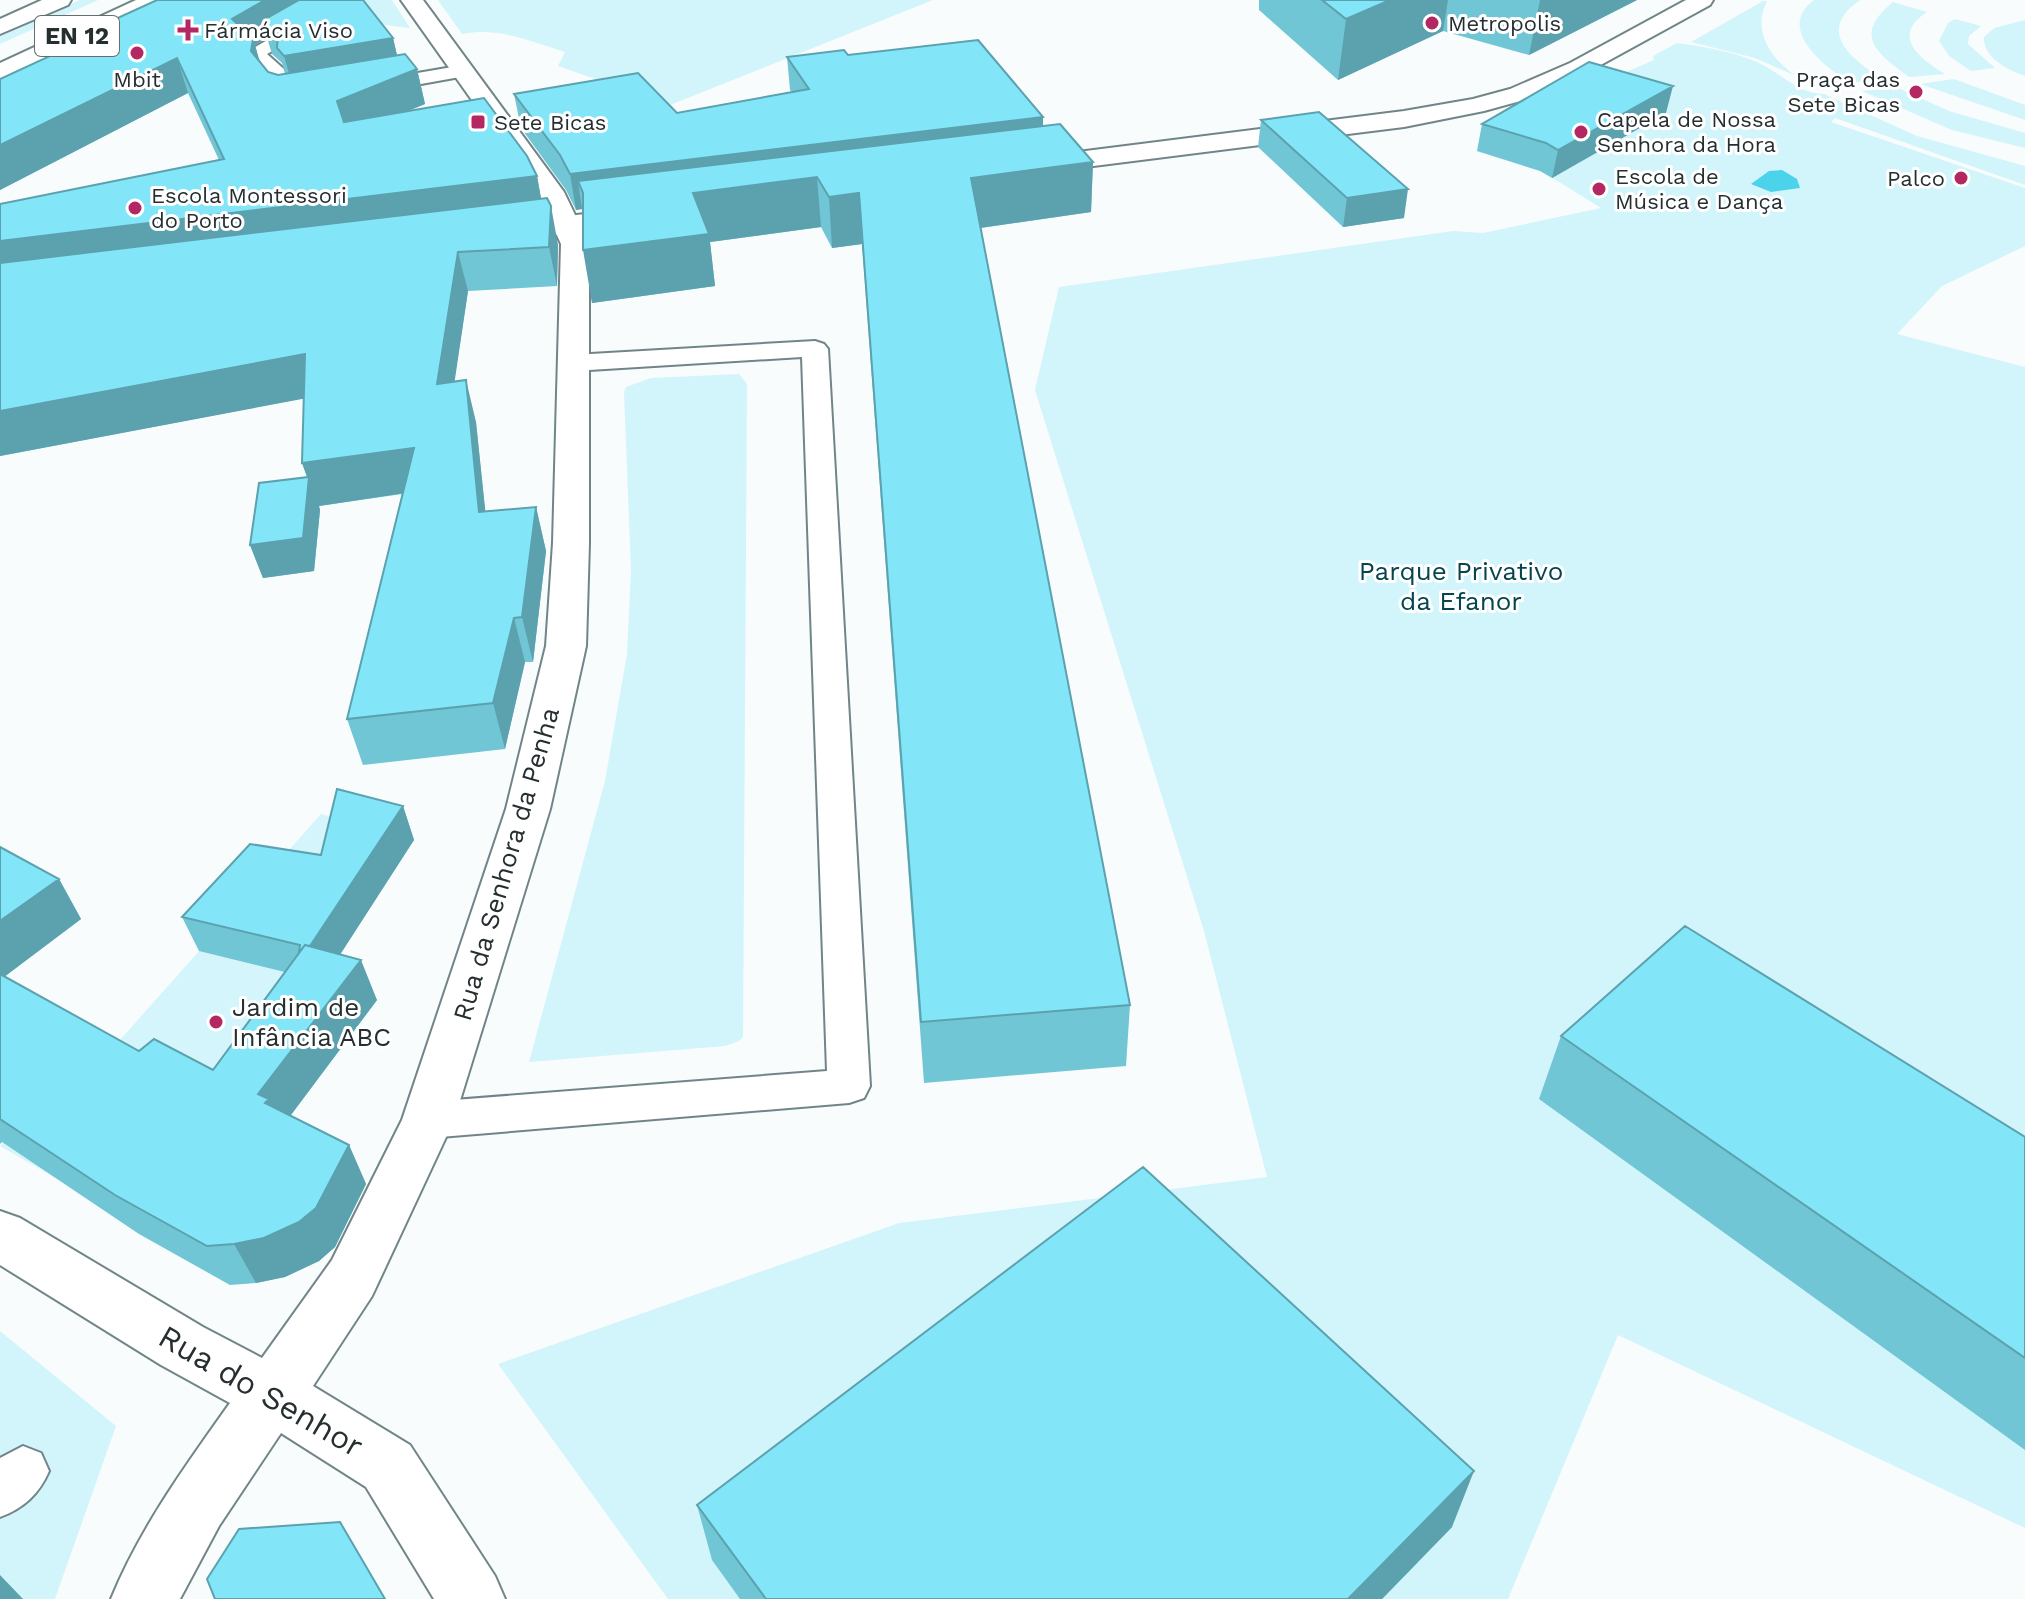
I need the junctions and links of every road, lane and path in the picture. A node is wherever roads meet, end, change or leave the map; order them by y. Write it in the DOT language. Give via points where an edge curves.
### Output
graph roads {
  1 [pos="60,0"];
  2 [pos="154,0"];
  3 [pos="412,0"];
  4 [pos="1702,0"];
  5 [pos="312,20"];
  6 [pos="0,27"];
  7 [pos="464,71"];
  8 [pos="0,72"];
  9 [pos="347,91"];
  10 [pos="318,96"];
  11 [pos="997,170"];
  12 [pos="667,212"];
  13 [pos="568,224"];
  14 [pos="467,237"];
  15 [pos="573,363"];
  16 [pos="428,1120"];
  17 [pos="0,1235"];
  18 [pos="272,1394"];
  19 [pos="144,1599"];
  20 [pos="472,1599"];
  1 -- 6 [label="street, EN 12"];
  2 -- 8 [label="street, EN 12"];
  3 -- 7 [label="street, Rua da Senhora da Penha"];
  4 -- 11 [label="street" via="1578,68 1498,100 1425,116"];
  5 -- 10 [label="lane" via="255,53 276,71 274,84 288,101"];
  7 -- 9 [label="lane"];
  7 -- 13 [label="street, Rua da Senhora da Penha"];
  12 -- 13 [label="street"];
  13 -- 14 [label="street"];
  13 -- 15 [label="street, Rua da Senhora da Penha" via="575,244"];
  15 -- 16 [label="street, Rua da Senhora da Penha" via="566,646 528,809"];
  15 -- 16 [label="lane" via="815,349 849,1086"];
  16 -- 18 [label="street, Rua da Senhora da Penha" via="352,1278"];
  17 -- 18 [label="street, Rua do Senhor"];
  18 -- 19 [label="street, Rua da Senhora da Penha" via="197,1504"];
  18 -- 20 [label="street, Rua do Senhor" via="388,1466"];
}
